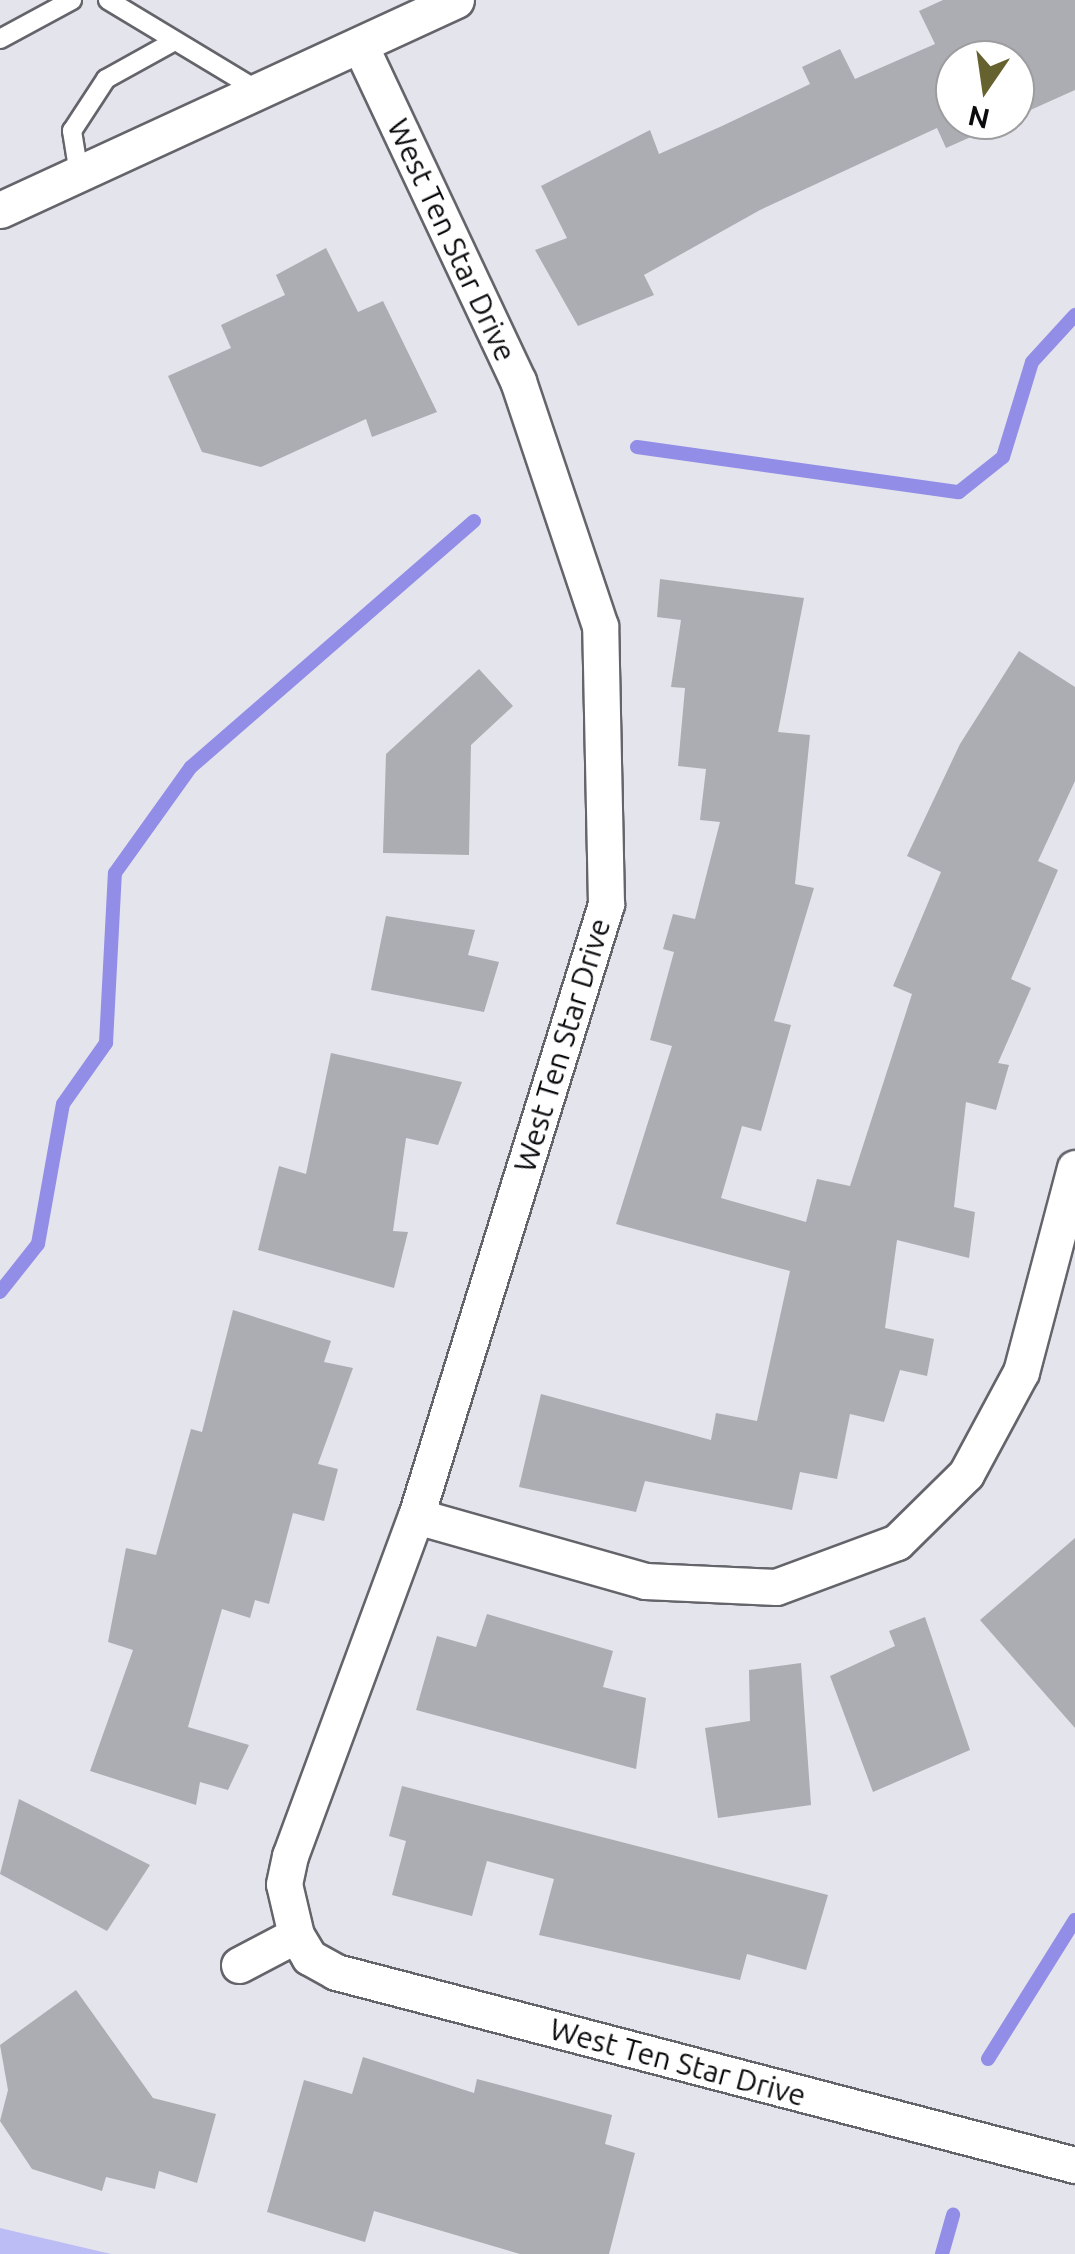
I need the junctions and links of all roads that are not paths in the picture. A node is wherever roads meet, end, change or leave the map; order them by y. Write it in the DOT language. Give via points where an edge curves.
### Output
graph roads {
  1 [pos="72,0"];
  2 [pos="108,0"];
  3 [pos="456,0"];
  4 [pos="0,38"];
  5 [pos="171,43"];
  6 [pos="360,44"];
  7 [pos="260,91"];
  8 [pos="79,174"];
  9 [pos="0,210"];
  10 [pos="1075,1168"];
  11 [pos="416,1516"];
  12 [pos="296,1935"];
  13 [pos="239,1965"];
  14 [pos="1075,2164"];
  1 -- 4 [label="lane"];
  2 -- 5 [label="lane" via="128,4"];
  3 -- 6 [label="street"];
  5 -- 7 [label="lane"];
  5 -- 8 [label="lane" via="106,79 72,131"];
  6 -- 7 [label="street"];
  6 -- 11 [label="street, West Ten Star Drive" via="518,382 600,626 606,904"];
  7 -- 8 [label="street"];
  8 -- 9 [label="street"];
  10 -- 11 [label="street" via="1021,1372 966,1474 897,1542 776,1587 701,1584 645,1580"];
  11 -- 12 [label="street, West Ten Star Drive" via="290,1856 284,1884"];
  12 -- 13 [label="street"];
  12 -- 14 [label="street, West Ten Star Drive" via="336,1972"];
}
